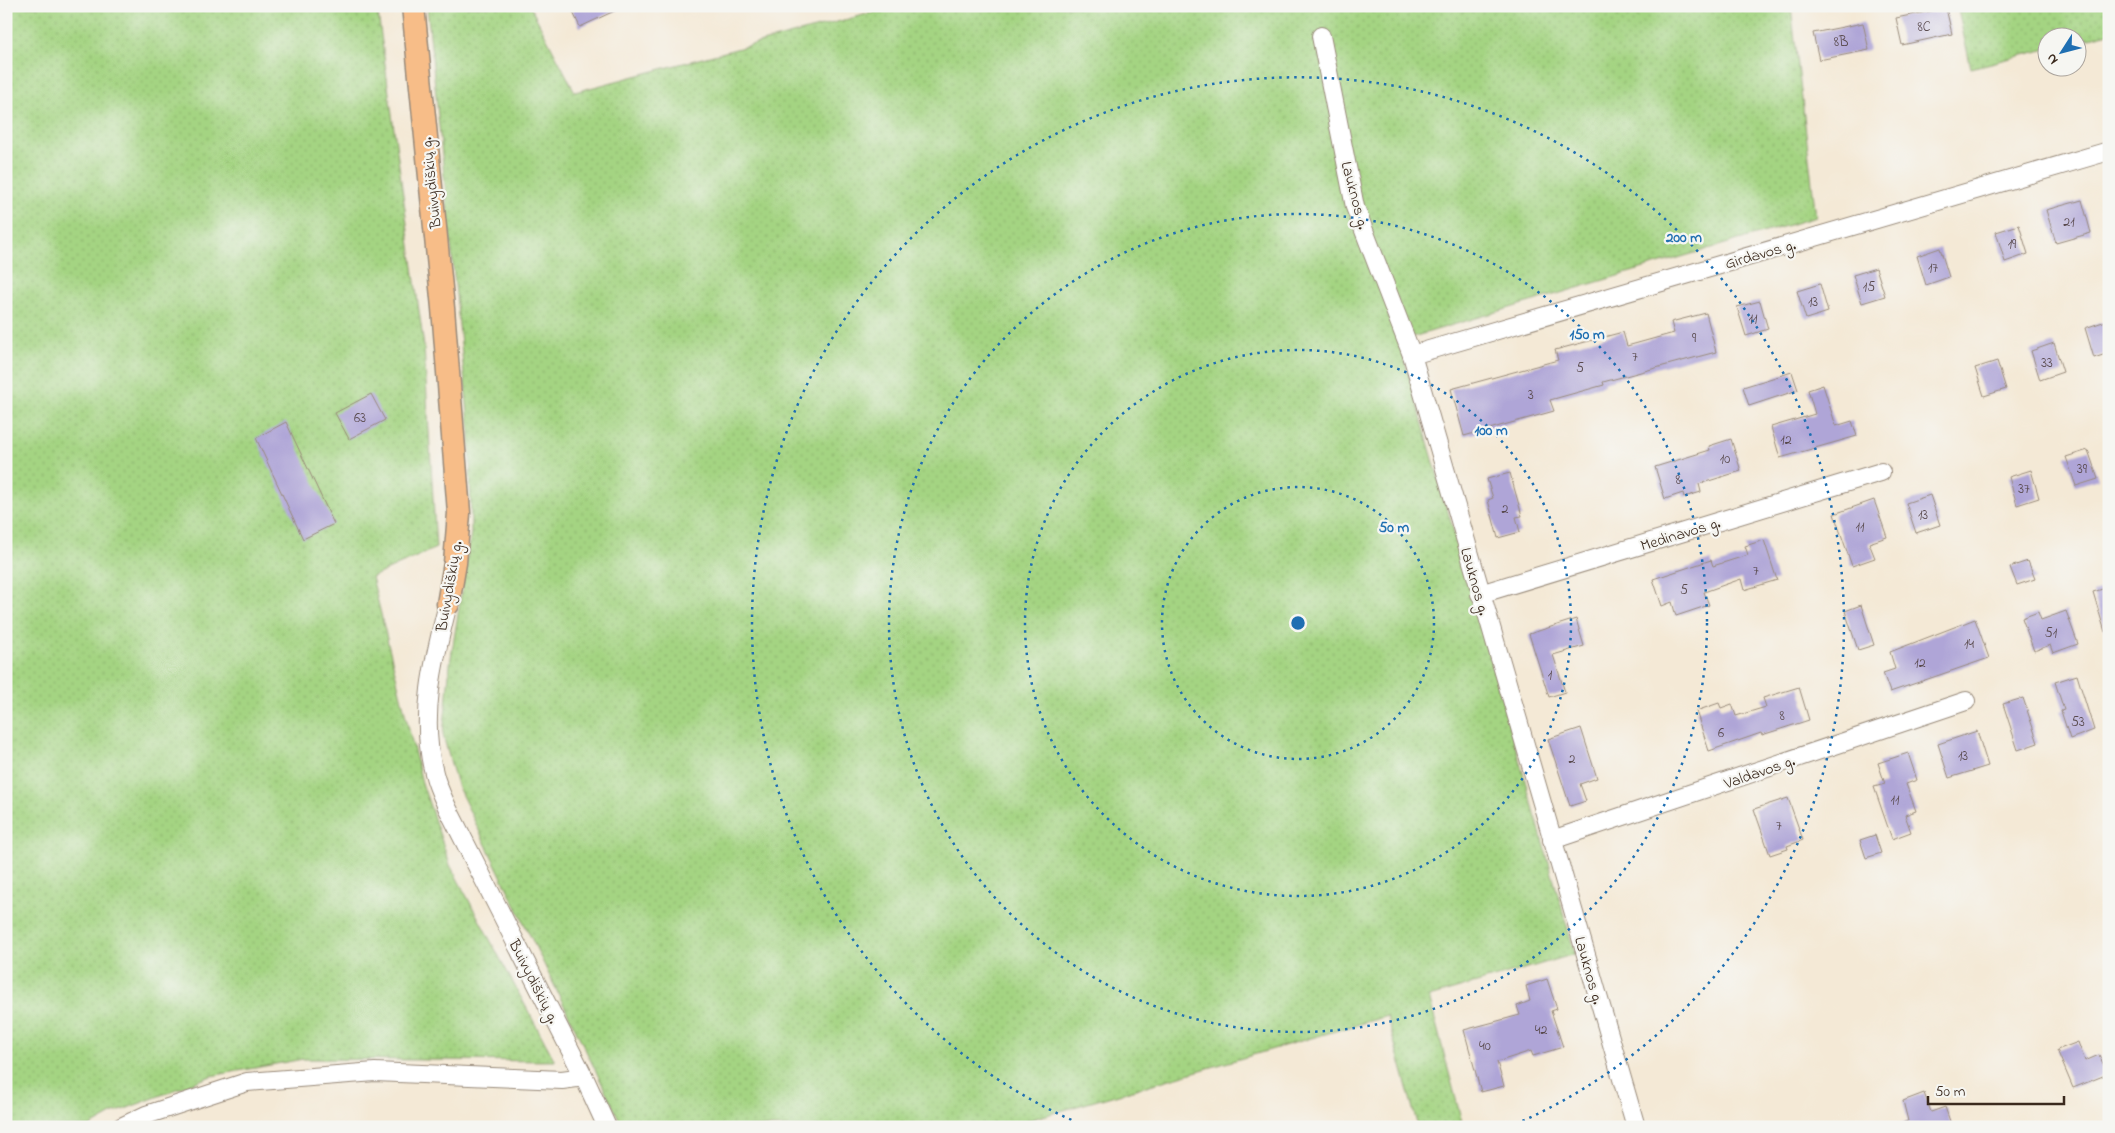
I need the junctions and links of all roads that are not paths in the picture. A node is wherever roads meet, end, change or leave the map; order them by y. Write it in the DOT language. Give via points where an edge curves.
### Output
graph roads {
  1 [pos="413,6"];
  2 [pos="1321,36"];
  3 [pos="2109,151"];
  4 [pos="1412,355"];
  5 [pos="1881,472"];
  6 [pos="1480,594"];
  7 [pos="448,604"];
  8 [pos="1966,701"];
  9 [pos="1552,840"];
  10 [pos="584,1077"];
  11 [pos="121,1127"];
  12 [pos="607,1127"];
  13 [pos="1636,1127"];
  1 -- 7 [label="main road, Buivydiškių g." via="443,308 459,513"];
  2 -- 4 [label="street, Lauknos g." via="1355,207"];
  3 -- 4 [label="street, Girdavos g."];
  4 -- 6 [label="street, Lauknos g."];
  5 -- 6 [label="street, Medinavos g."];
  6 -- 9 [label="street, Lauknos g."];
  7 -- 10 [label="street, Buivydiškių g." via="431,678 428,710 434,774 448,809"];
  8 -- 9 [label="street, Valdavos g."];
  9 -- 13 [label="street, Lauknos g."];
  10 -- 11 [label="street" via="562,1080 375,1072 247,1082 146,1115"];
  10 -- 12 [label="street, Buivydiškių g."];
}
